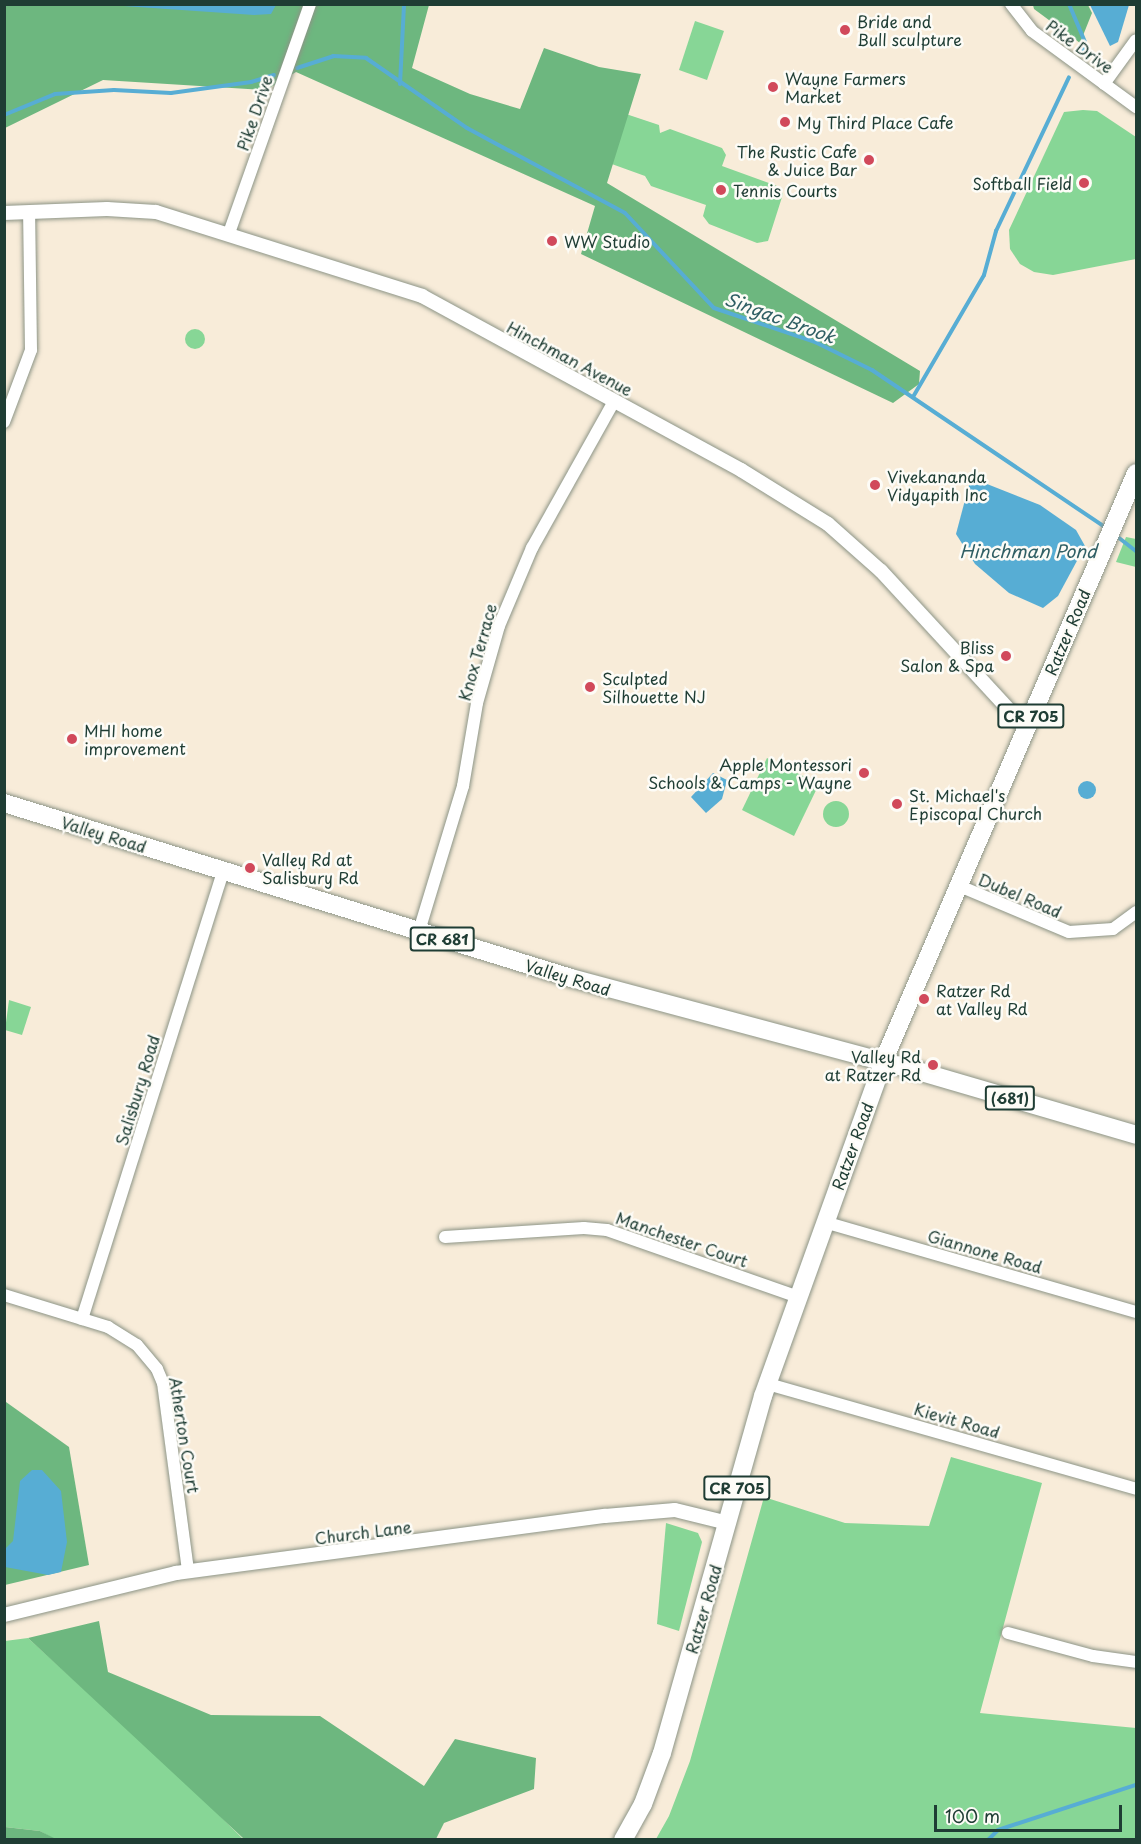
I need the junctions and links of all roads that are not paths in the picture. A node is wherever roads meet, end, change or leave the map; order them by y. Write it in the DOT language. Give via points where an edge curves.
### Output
graph roads {
  1 [pos="310,4"];
  2 [pos="1011,4"];
  3 [pos="1137,40"];
  4 [pos="1104,84"];
  5 [pos="1137,108"];
  6 [pos="29,212"];
  7 [pos="4,213"];
  8 [pos="229,233"];
  9 [pos="615,401"];
  10 [pos="4,422"];
  11 [pos="1137,473"];
  12 [pos="1026,728"];
  13 [pos="4,803"];
  14 [pos="223,871"];
  15 [pos="957,885"];
  16 [pos="1137,912"];
  17 [pos="419,932"];
  18 [pos="883,1062"];
  19 [pos="1137,1135"];
  20 [pos="824,1222"];
  21 [pos="445,1237"];
  22 [pos="4,1295"];
  23 [pos="798,1297"];
  24 [pos="1137,1312"];
  25 [pos="82,1319"];
  26 [pos="768,1384"];
  27 [pos="1137,1489"];
  28 [pos="728,1523"];
  29 [pos="188,1571"];
  30 [pos="4,1615"];
  31 [pos="1008,1633"];
  32 [pos="1137,1662"];
  33 [pos="623,1839"];
  1 -- 8 [label="street, Pike Drive"];
  2 -- 4 [label="street, Pike Drive" via="1032,31"];
  3 -- 4 [label="street"];
  4 -- 5 [label="street, Pike Drive"];
  6 -- 7 [label="street, Hinchman Avenue"];
  6 -- 8 [label="street, Hinchman Avenue" via="132,209"];
  6 -- 10 [label="street" via="31,350"];
  8 -- 9 [label="street, Hinchman Avenue" via="412,292"];
  9 -- 12 [label="street, Hinchman Avenue" via="752,476 828,524 881,571"];
  9 -- 17 [label="street, Knox Terrace" via="532,548 499,626 477,703 463,786"];
  11 -- 12 [label="main road, Ratzer Road / CR 705"];
  12 -- 15 [label="main road, Ratzer Road / CR 705"];
  13 -- 14 [label="main road, Valley Road / CR 681"];
  14 -- 17 [label="main road, Valley Road / CR 681"];
  14 -- 25 [label="street, Salisbury Road"];
  15 -- 16 [label="street, Dubel Road" via="1069,932 1113,928"];
  15 -- 18 [label="main road, Ratzer Road / CR 705"];
  17 -- 18 [label="main road, Valley Road / CR 681" via="640,998"];
  18 -- 19 [label="main road, Valley Road / (681)"];
  18 -- 20 [label="main road, Ratzer Road / CR 705"];
  20 -- 23 [label="main road, Ratzer Road / CR 705"];
  20 -- 24 [label="street, Giannone Road"];
  21 -- 23 [label="street, Manchester Court" via="600,1229"];
  22 -- 25 [label="street, Atherton Court"];
  23 -- 26 [label="main road, Ratzer Road / CR 705"];
  25 -- 29 [label="street, Atherton Court" via="123,1335 138,1345 158,1369"];
  26 -- 27 [label="street, Kievit Road"];
  26 -- 28 [label="main road, Ratzer Road / CR 705"];
  28 -- 29 [label="street, Church Lane" via="693,1512 658,1510"];
  28 -- 33 [label="main road, Ratzer Road / CR 705" via="662,1753 643,1804"];
  29 -- 30 [label="street, Church Lane"];
  31 -- 32 [label="street" via="1093,1656"];
}
